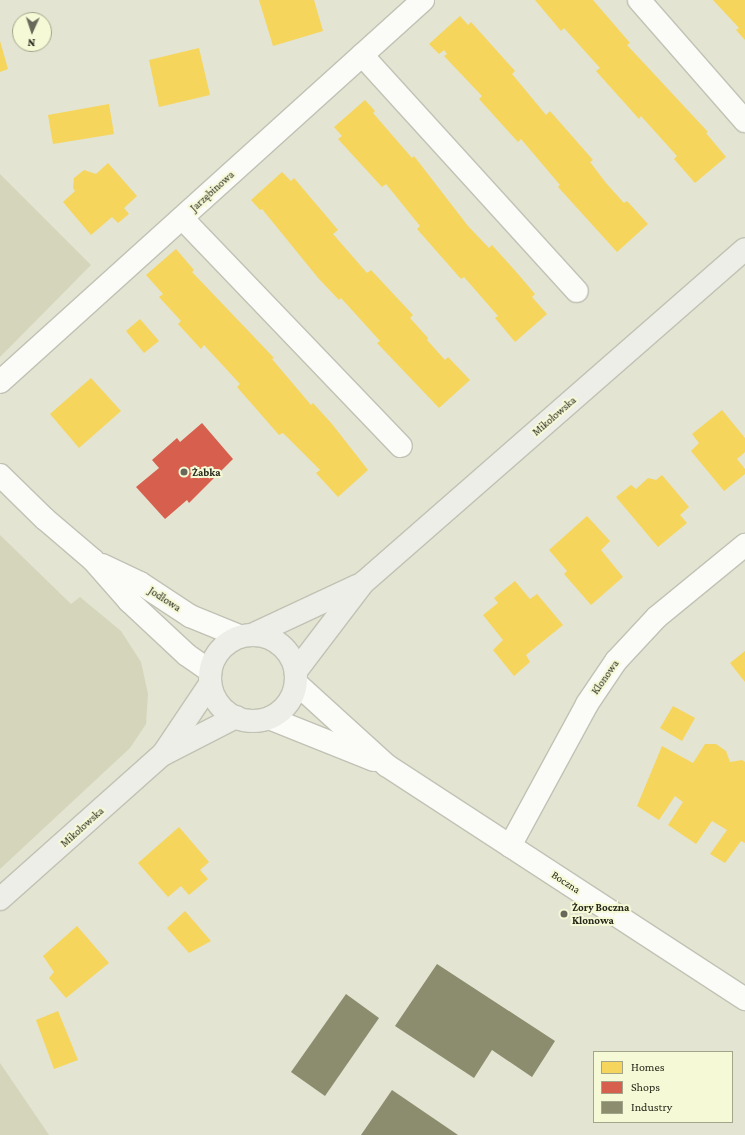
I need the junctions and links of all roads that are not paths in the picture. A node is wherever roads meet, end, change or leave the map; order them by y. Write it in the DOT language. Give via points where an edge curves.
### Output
graph roads {
  1 [pos="423,0"];
  2 [pos="639,0"];
  3 [pos="362,55"];
  4 [pos="745,121"];
  5 [pos="182,218"];
  6 [pos="745,249"];
  7 [pos="577,291"];
  8 [pos="0,382"];
  9 [pos="401,446"];
  10 [pos="0,475"];
  11 [pos="745,545"];
  12 [pos="93,560"];
  13 [pos="363,583"];
  14 [pos="246,635"];
  15 [pos="296,677"];
  16 [pos="210,678"];
  17 [pos="236,718"];
  18 [pos="269,718"];
  19 [pos="163,754"];
  20 [pos="386,765"];
  21 [pos="510,846"];
  22 [pos="0,899"];
  23 [pos="745,999"];
  1 -- 3 [label="street, Jarzębinowa"];
  2 -- 4 [label="street"];
  3 -- 5 [label="street, Jarzębinowa"];
  3 -- 7 [label="street"];
  5 -- 8 [label="street, Jarzębinowa"];
  5 -- 9 [label="street"];
  6 -- 13 [label="street, Mikołowska"];
  10 -- 12 [label="street, Jodłowa" via="45,519"];
  11 -- 21 [label="street, Klonowa" via="657,617 616,661 587,704"];
  12 -- 14 [label="street, Jodłowa" via="140,583 190,616"];
  12 -- 16 [label="street, Jodłowa" via="129,601"];
  13 -- 14 [label="street, Mikołowska"];
  13 -- 15 [label="street, Mikołowska"];
  14 -- 15 [label="street" via="269,637 282,645 291,657"];
  14 -- 16 [label="street" via="219,650"];
  15 -- 18 [label="street" via="287,704"];
  15 -- 20 [label="street, Boczna"];
  16 -- 17 [label="street" via="218,704"];
  16 -- 19 [label="street, Mikołowska"];
  17 -- 18 [label="street" via="252,721"];
  17 -- 19 [label="street, Mikołowska"];
  18 -- 20 [label="street, Boczna"];
  19 -- 22 [label="street, Mikołowska"];
  20 -- 21 [label="street, Boczna"];
  21 -- 23 [label="street, Boczna"];
}
